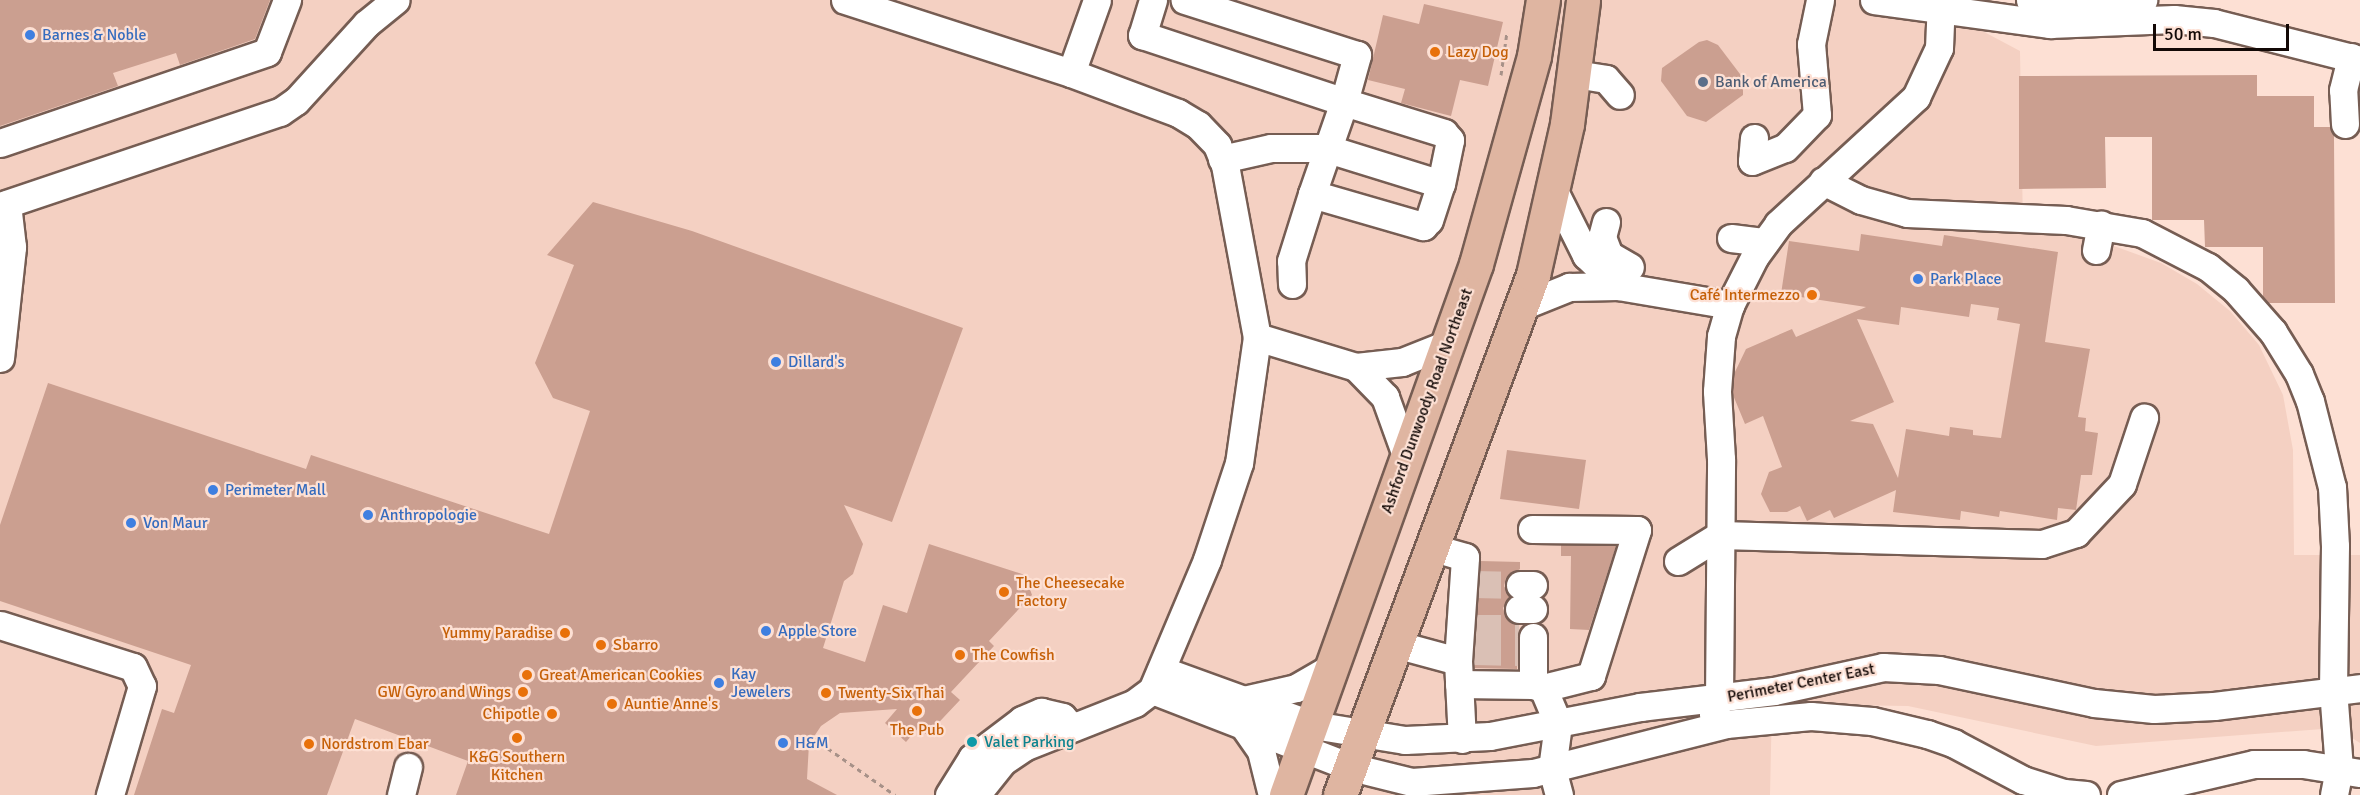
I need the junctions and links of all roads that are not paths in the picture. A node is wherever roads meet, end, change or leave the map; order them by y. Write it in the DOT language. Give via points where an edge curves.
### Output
graph roads {
  1 [pos="287,0"];
  2 [pos="396,0"];
  3 [pos="845,0"];
  4 [pos="1097,0"];
  5 [pos="1153,0"];
  6 [pos="1185,0"];
  7 [pos="1820,0"];
  8 [pos="1874,0"];
  9 [pos="2030,0"];
  10 [pos="2078,0"];
  11 [pos="2143,0"];
  12 [pos="1940,4"];
  13 [pos="1586,6"];
  14 [pos="1535,9"];
  15 [pos="2011,19"];
  16 [pos="2355,58"];
  17 [pos="1071,73"];
  18 [pos="1575,74"];
  19 [pos="1620,95"];
  20 [pos="1344,102"];
  21 [pos="2345,124"];
  22 [pos="1754,138"];
  23 [pos="0,143"];
  24 [pos="1325,148"];
  25 [pos="1222,159"];
  26 [pos="1823,181"];
  27 [pos="1441,184"];
  28 [pos="1554,191"];
  29 [pos="1312,194"];
  30 [pos="4,205"];
  31 [pos="1606,222"];
  32 [pos="1731,238"];
  33 [pos="1765,242"];
  34 [pos="1624,276"];
  35 [pos="1292,284"];
  36 [pos="1730,305"];
  37 [pos="1522,306"];
  38 [pos="1257,337"];
  39 [pos="1447,344"];
  40 [pos="0,358"];
  41 [pos="1356,367"];
  42 [pos="2144,418"];
  43 [pos="1406,455"];
  44 [pos="1532,529"];
  45 [pos="1720,535"];
  46 [pos="1431,548"];
  47 [pos="1678,561"];
  48 [pos="1527,621"];
  49 [pos="0,625"];
  50 [pos="1466,629"];
  51 [pos="1395,644"];
  52 [pos="1334,666"];
  53 [pos="1156,680"];
  54 [pos="1538,686"];
  55 [pos="2360,688"];
  56 [pos="2332,690"];
  57 [pos="1719,699"];
  58 [pos="1243,712"];
  59 [pos="1760,718"];
  60 [pos="1558,724"];
  61 [pos="1072,727"];
  62 [pos="1683,735"];
  63 [pos="1308,736"];
  64 [pos="1363,736"];
  65 [pos="1462,739"];
  66 [pos="408,766"];
  67 [pos="1552,769"];
  68 [pos="2350,771"];
  69 [pos="1346,781"];
  70 [pos="2071,794"];
  71 [pos="110,795"];
  72 [pos="401,795"];
  73 [pos="949,795"];
  74 [pos="976,795"];
  75 [pos="1272,795"];
  76 [pos="1286,795"];
  77 [pos="1559,795"];
  78 [pos="2121,795"];
  79 [pos="2334,795"];
  1 -- 23 [label="street" via="267,52"];
  2 -- 30 [label="street" via="366,24 296,101 280,112"];
  3 -- 17 [label="street"];
  4 -- 17 [label="street"];
  5 -- 20 [label="street" via="1142,35"];
  6 -- 20 [label="street" via="1357,55"];
  7 -- 22 [label="street" via="1811,44 1816,115 1785,148 1752,162"];
  8 -- 12 [label="street"];
  9 -- 10 [label="street"];
  11 -- 15 [label="street"];
  12 -- 15 [label="street"];
  12 -- 26 [label="street" via="1939,48 1916,97"];
  13 -- 18 [label="main road"];
  14 -- 39 [label="main road, Ashford Dunwoody Road Northeast" via="1490,219"];
  15 -- 16 [label="street" via="2065,25 2174,20 2214,23"];
  16 -- 21 [label="street" via="2343,90"];
  17 -- 25 [label="street" via="1178,113 1198,125 1217,145"];
  18 -- 19 [label="street" via="1606,79"];
  18 -- 28 [label="main road"];
  20 -- 24 [label="street"];
  20 -- 27 [label="street" via="1444,133 1451,148"];
  24 -- 25 [label="street" via="1271,148"];
  24 -- 27 [label="street"];
  24 -- 29 [label="street"];
  25 -- 38 [label="street"];
  26 -- 33 [label="street" via="1800,200"];
  26 -- 56 [label="street" via="1861,200 1907,213 2099,237 2160,240 2208,267 2255,310 2299,374 2319,427 2331,487 2335,546"];
  27 -- 29 [label="street" via="1429,220 1423,226"];
  28 -- 34 [label="street" via="1581,249 1604,277"];
  28 -- 37 [label="main road"];
  29 -- 35 [label="street" via="1291,261"];
  30 -- 40 [label="street" via="12,247"];
  31 -- 34 [label="street" via="1602,237"];
  32 -- 33 [label="street"];
  33 -- 36 [label="street"];
  34 -- 36 [label="street"];
  34 -- 37 [label="street" via="1569,287"];
  36 -- 45 [label="street" via="1721,336 1717,391"];
  37 -- 46 [label="main road"];
  38 -- 41 [label="street"];
  38 -- 53 [label="street" via="1239,463 1207,560"];
  39 -- 41 [label="street" via="1402,362"];
  39 -- 43 [label="main road, Ashford Dunwoody Road Northeast"];
  41 -- 43 [label="street" via="1385,397"];
  42 -- 45 [label="street" via="2122,484 2076,533 2042,544"];
  43 -- 52 [label="main road, Ashford Dunwoody Road Northeast"];
  44 -- 54 [label="street" via="1637,530 1591,676"];
  45 -- 47 [label="street"];
  45 -- 57 [label="street"];
  46 -- 50 [label="street" via="1465,557"];
  46 -- 51 [label="main road"];
  48 -- 54 [label="street"];
  49 -- 71 [label="street" via="133,667 142,686"];
  50 -- 51 [label="street"];
  50 -- 54 [label="street"];
  50 -- 65 [label="street"];
  51 -- 64 [label="main road"];
  52 -- 58 [label="street"];
  52 -- 63 [label="main road, Ashford Dunwoody Road Northeast"];
  53 -- 58 [label="street"];
  53 -- 61 [label="street" via="1135,703"];
  54 -- 60 [label="street"];
  55 -- 56 [label="street, Perimeter Center East"];
  56 -- 57 [label="street, Perimeter Center East" via="2193,708 2134,708 1910,666 1862,669 1794,687"];
  56 -- 68 [label="street"];
  57 -- 59 [label="street" via="1728,708"];
  57 -- 60 [label="street, Perimeter Center East" via="1640,707"];
  57 -- 62 [label="street" via="1708,721"];
  58 -- 63 [label="street"];
  58 -- 75 [label="street" via="1261,751"];
  59 -- 62 [label="street, Perimeter Center East"];
  59 -- 70 [label="street, Perimeter Center East" via="1845,718 1899,727 1953,743 2023,780"];
  60 -- 65 [label="street, Perimeter Center East"];
  60 -- 67 [label="street"];
  61 -- 73 [label="street" via="1062,717 1041,712 1022,720 972,758"];
  61 -- 74 [label="street" via="1012,754"];
  62 -- 67 [label="street, Perimeter Center East"];
  63 -- 64 [label="street, Perimeter Center East"];
  63 -- 69 [label="street, Perimeter Center East"];
  63 -- 76 [label="main road, Ashford Dunwoody Road Northeast"];
  64 -- 65 [label="street, Perimeter Center East"];
  64 -- 69 [label="main road"];
  66 -- 72 [label="street"];
  67 -- 69 [label="street, Perimeter Center East" via="1472,780"];
  67 -- 77 [label="street"];
  68 -- 78 [label="street" via="2303,764 2254,764"];
  68 -- 79 [label="street"];
}
